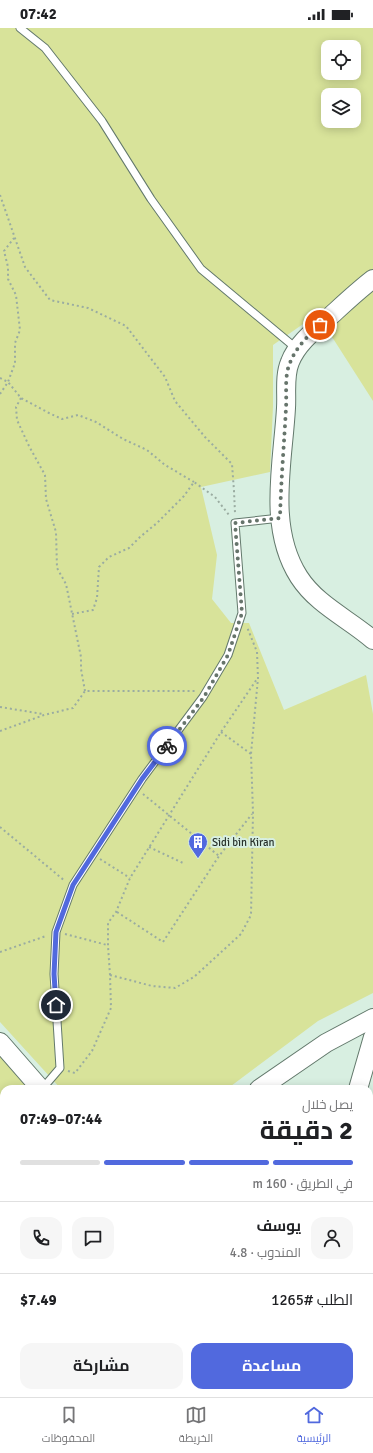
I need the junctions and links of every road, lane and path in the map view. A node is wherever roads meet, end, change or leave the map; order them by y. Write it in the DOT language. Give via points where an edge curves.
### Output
graph roads {
  1 [pos="20,28"];
  2 [pos="0,195"];
  3 [pos="14,238"];
  4 [pos="373,279"];
  5 [pos="297,349"];
  6 [pos="0,378"];
  7 [pos="8,382"];
  8 [pos="0,394"];
  9 [pos="21,398"];
  10 [pos="194,482"];
  11 [pos="280,518"];
  12 [pos="235,523"];
  13 [pos="242,613"];
  14 [pos="72,614"];
  15 [pos="373,640"];
  16 [pos="258,678"];
  17 [pos="85,691"];
  18 [pos="207,691"];
  19 [pos="0,707"];
  20 [pos="44,714"];
  21 [pos="0,731"];
  22 [pos="221,732"];
  23 [pos="251,754"];
  24 [pos="136,788"];
  25 [pos="253,813"];
  26 [pos="170,816"];
  27 [pos="0,826"];
  28 [pos="149,847"];
  29 [pos="93,854"];
  30 [pos="219,856"];
  31 [pos="182,863"];
  32 [pos="130,878"];
  33 [pos="72,888"];
  34 [pos="116,912"];
  35 [pos="110,975"];
  36 [pos="373,1018"];
  37 [pos="373,1036"];
  38 [pos="0,1042"];
  39 [pos="60,1068"];
  40 [pos="38,1085"];
  41 [pos="45,1085"];
  42 [pos="265,1085"];
  43 [pos="359,1085"];
  1 -- 5 [label="lane" via="45,48 102,121 151,199 202,269"];
  2 -- 3 [label="path"];
  3 -- 7 [label="path" via="4,251 8,279 16,296 20,330 15,343 15,363"];
  3 -- 12 [label="path" via="25,267 50,300 88,308 126,326 165,377 175,401 232,464"];
  4 -- 5 [label="street"];
  5 -- 11 [label="street" via="289,363 287,380"];
  6 -- 7 [label="path"];
  7 -- 8 [label="path"];
  7 -- 9 [label="path"];
  9 -- 10 [label="path" via="62,419 78,415 96,422 147,450 165,465"];
  9 -- 14 [label="path" via="16,406 17,420 45,475 46,500 56,532 57,568 66,584"];
  10 -- 12 [label="path" via="214,497"];
  10 -- 14 [label="path" via="157,523 129,548 109,557 99,567 97,598 93,610"];
  11 -- 12 [label="lane"];
  11 -- 15 [label="street" via="285,544 303,582 324,603"];
  12 -- 13 [label="lane"];
  13 -- 16 [label="path" via="257,652"];
  13 -- 18 [label="lane" via="228,655"];
  14 -- 17 [label="path"];
  16 -- 22 [label="path"];
  16 -- 23 [label="path"];
  17 -- 18 [label="path"];
  17 -- 20 [label="path" via="73,708"];
  18 -- 24 [label="lane"];
  19 -- 20 [label="path"];
  20 -- 21 [label="path"];
  22 -- 23 [label="path"];
  22 -- 26 [label="path"];
  23 -- 25 [label="path"];
  24 -- 26 [label="path"];
  24 -- 29 [label="lane"];
  25 -- 30 [label="path"];
  25 -- 35 [label="path" via="251,915 242,934 194,977 175,988 152,986"];
  26 -- 28 [label="path"];
  26 -- 30 [label="path"];
  27 -- 33 [label="path"];
  28 -- 31 [label="path"];
  28 -- 32 [label="path"];
  29 -- 32 [label="path"];
  29 -- 33 [label="lane"];
  30 -- 34 [label="path" via="163,942"];
  32 -- 34 [label="path"];
  33 -- 39 [label="lane" via="56,932 54,974"];
  34 -- 35 [label="path" via="108,924"];
  35 -- 39 [label="path" via="111,1008 92,1051 75,1073"];
  36 -- 42 [label="street" via="326,1043"];
  37 -- 43 [label="street"];
  38 -- 40 [label="street"];
  39 -- 41 [label="lane"];
}
